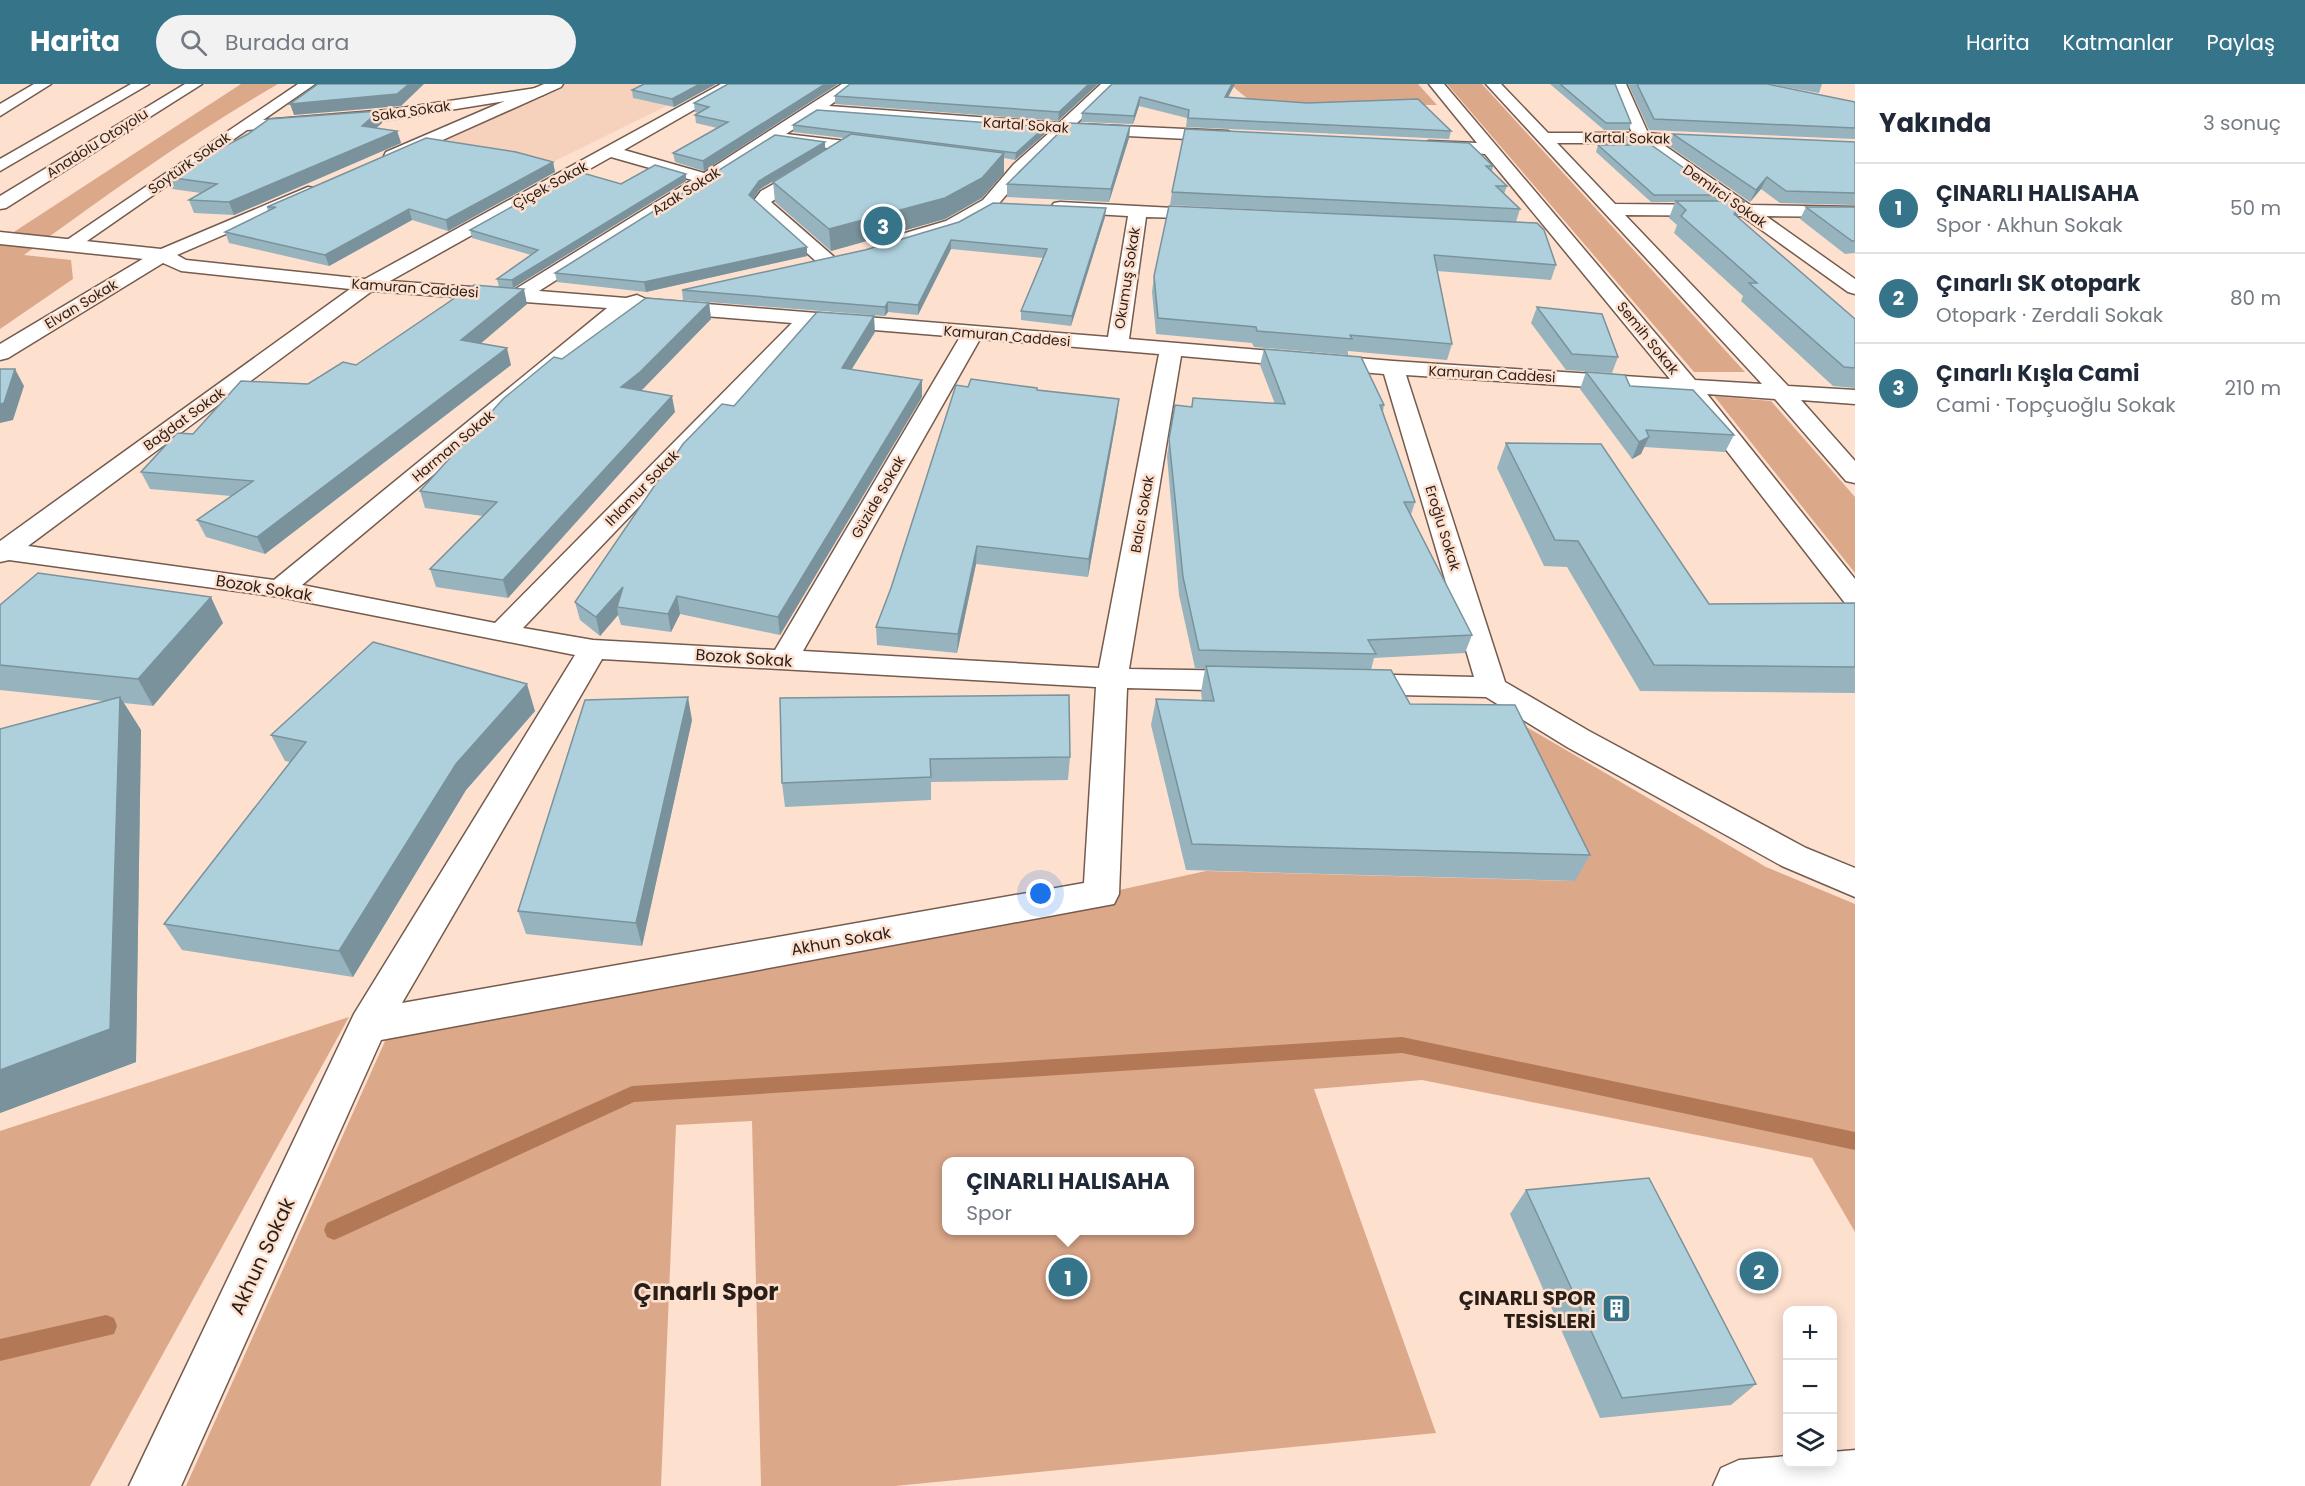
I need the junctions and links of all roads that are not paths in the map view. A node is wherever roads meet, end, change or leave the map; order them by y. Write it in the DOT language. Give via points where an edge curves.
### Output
graph roads {
  1 [pos="44,84"];
  2 [pos="142,84"];
  3 [pos="195,84"];
  4 [pos="308,84"];
  5 [pos="732,84"];
  6 [pos="852,84"];
  7 [pos="1110,84"];
  8 [pos="1436,84"];
  9 [pos="1493,84"];
  10 [pos="1619,84"];
  11 [pos="550,87"];
  12 [pos="813,109"];
  13 [pos="1,111"];
  14 [pos="243,126"];
  15 [pos="1062,128"];
  16 [pos="771,136"];
  17 [pos="1240,137"];
  18 [pos="1642,137"];
  19 [pos="1543,138"];
  20 [pos="1678,139"];
  21 [pos="848,146"];
  22 [pos="1419,146"];
  23 [pos="1490,149"];
  24 [pos="611,152"];
  25 [pos="894,152"];
  26 [pos="372,165"];
  27 [pos="998,165"];
  28 [pos="0,166"];
  29 [pos="1020,168"];
  30 [pos="706,178"];
  31 [pos="328,184"];
  32 [pos="0,204"];
  33 [pos="989,204"];
  34 [pos="1012,205"];
  35 [pos="1046,206"];
  36 [pos="1611,209"];
  37 [pos="1138,211"];
  38 [pos="1746,211"];
  39 [pos="1855,212"];
  40 [pos="1232,216"];
  41 [pos="1538,231"];
  42 [pos="1561,232"];
  43 [pos="0,238"];
  44 [pos="70,244"];
  45 [pos="889,244"];
  46 [pos="163,255"];
  47 [pos="847,256"];
  48 [pos="826,260"];
  49 [pos="803,265"];
  50 [pos="368,285"];
  51 [pos="1855,288"];
  52 [pos="691,289"];
  53 [pos="518,296"];
  54 [pos="625,304"];
  55 [pos="808,318"];
  56 [pos="973,333"];
  57 [pos="1117,345"];
  58 [pos="1172,350"];
  59 [pos="0,353"];
  60 [pos="1393,369"];
  61 [pos="1688,386"];
  62 [pos="1782,393"];
  63 [pos="1855,397"];
  64 [pos="1855,476"];
  65 [pos="2,552"];
  66 [pos="280,589"];
  67 [pos="1855,597"];
  68 [pos="501,633"];
  69 [pos="593,649"];
  70 [pos="783,661"];
  71 [pos="1112,678"];
  72 [pos="1278,682"];
  73 [pos="1326,683"];
  74 [pos="1492,687"];
  75 [pos="1855,883"];
  76 [pos="368,1026"];
  77 [pos="1855,1476"];
  78 [pos="155,1486"];
  79 [pos="1739,1486"];
  1 -- 13 [label="main road"];
  2 -- 28 [label="main road, Anadolu Otoyolu"];
  3 -- 32 [label="main road, Anadolu Otoyolu"];
  4 -- 14 [label="main road, Soytürk Sokak"];
  5 -- 24 [label="main road, Çiçek Sokak"];
  6 -- 12 [label="main road, Azak Sokak"];
  7 -- 15 [label="main road"];
  8 -- 23 [label="main road, Semih Sokak"];
  9 -- 19 [label="main road"];
  10 -- 18 [label="main road"];
  11 -- 14 [label="main road, Saka Sokak" via="388,115"];
  11 -- 26 [label="main road"];
  12 -- 15 [label="main road, Kartal Sokak"];
  12 -- 16 [label="main road, Azak Sokak"];
  14 -- 44 [label="main road, Soytürk Sokak"];
  15 -- 17 [label="main road, Kartal Sokak"];
  15 -- 29 [label="main road"];
  16 -- 21 [label="main road"];
  16 -- 30 [label="main road, Azak Sokak"];
  18 -- 19 [label="main road, Kartal Sokak"];
  18 -- 20 [label="main road, Kartal Sokak"];
  18 -- 38 [label="main road, Demirci Sokak"];
  19 -- 36 [label="main road"];
  21 -- 25 [label="main road"];
  21 -- 48 [label="main road" via="767,195 761,203"];
  22 -- 23 [label="main road"];
  23 -- 42 [label="main road, Semih Sokak"];
  24 -- 30 [label="main road"];
  24 -- 50 [label="main road, Çiçek Sokak"];
  27 -- 29 [label="main road"];
  29 -- 33 [label="main road"];
  30 -- 53 [label="main road, Azak Sokak"];
  31 -- 46 [label="main road, Elvan Sokak"];
  33 -- 34 [label="main road"];
  33 -- 45 [label="main road" via="952,225"];
  35 -- 37 [label="main road"];
  36 -- 38 [label="main road"];
  36 -- 62 [label="main road"];
  37 -- 40 [label="main road"];
  37 -- 57 [label="main road, Okumuş Sokak"];
  38 -- 39 [label="main road"];
  38 -- 51 [label="main road, Demirci Sokak"];
  41 -- 42 [label="main road"];
  42 -- 61 [label="main road, Semih Sokak"];
  43 -- 44 [label="main road"];
  44 -- 46 [label="main road"];
  46 -- 50 [label="main road, Kamuran Caddesi" via="181,265"];
  46 -- 59 [label="main road, Elvan Sokak"];
  47 -- 48 [label="main road"];
  48 -- 49 [label="main road"];
  50 -- 53 [label="main road, Kamuran Caddesi"];
  50 -- 65 [label="main road, Bağdat Sokak"];
  52 -- 54 [label="main road"];
  53 -- 54 [label="main road, Kamuran Caddesi"];
  54 -- 55 [label="main road, Kamuran Caddesi"];
  54 -- 66 [label="main road, Harman Sokak"];
  55 -- 56 [label="main road, Kamuran Caddesi"];
  55 -- 68 [label="main road, Ihlamur Sokak"];
  56 -- 57 [label="main road, Kamuran Caddesi"];
  56 -- 70 [label="main road, Güzide Sokak"];
  57 -- 58 [label="main road, Kamuran Caddesi"];
  58 -- 60 [label="main road, Kamuran Caddesi"];
  58 -- 71 [label="main road, Balcı Sokak"];
  60 -- 61 [label="main road, Kamuran Caddesi"];
  60 -- 74 [label="main road, Eroğlu Sokak"];
  61 -- 62 [label="main road, Kamuran Caddesi"];
  61 -- 67 [label="main road, Semih Sokak"];
  62 -- 63 [label="main road, Kamuran Caddesi"];
  62 -- 64 [label="main road"];
  65 -- 66 [label="main road, Bozok Sokak"];
  66 -- 68 [label="main road, Bozok Sokak"];
  68 -- 69 [label="main road, Bozok Sokak"];
  69 -- 70 [label="main road, Bozok Sokak"];
  69 -- 76 [label="main road, Akhun Sokak"];
  70 -- 71 [label="main road, Bozok Sokak"];
  71 -- 72 [label="main road, Bozok Sokak"];
  71 -- 76 [label="main road, Akhun Sokak" via="1101,894"];
  73 -- 74 [label="main road"];
  74 -- 75 [label="main road" via="1783,852"];
  76 -- 78 [label="main road, Akhun Sokak"];
  77 -- 79 [label="main road"];
}
